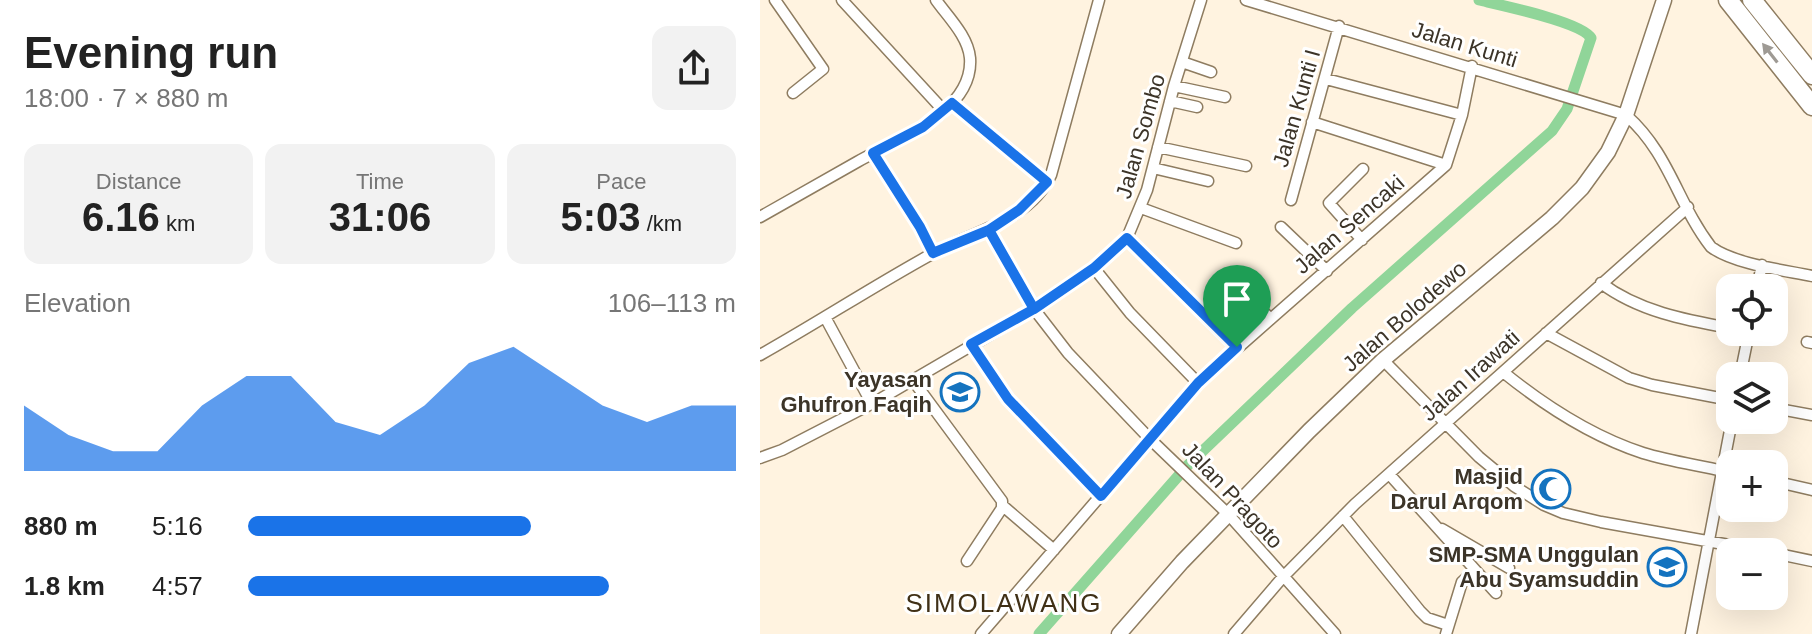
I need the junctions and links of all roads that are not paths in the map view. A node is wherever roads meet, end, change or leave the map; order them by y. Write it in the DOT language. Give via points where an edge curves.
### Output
graph roads {
  1 [pos="775,0"];
  2 [pos="842,0"];
  3 [pos="936,0"];
  4 [pos="1099,0"];
  5 [pos="1201,0"];
  6 [pos="1246,0"];
  7 [pos="1664,0"];
  8 [pos="1728,0"];
  9 [pos="1752,0"];
  10 [pos="1339,26"];
  11 [pos="1182,62"];
  12 [pos="1472,66"];
  13 [pos="1211,72"];
  14 [pos="1812,75"];
  15 [pos="1326,79"];
  16 [pos="1174,86"];
  17 [pos="793,93"];
  18 [pos="1225,97"];
  19 [pos="1170,101"];
  20 [pos="1812,106"];
  21 [pos="948,107"];
  22 [pos="1197,107"];
  23 [pos="1462,115"];
  24 [pos="1626,115"];
  25 [pos="1312,122"];
  26 [pos="1158,147"];
  27 [pos="873,153"];
  28 [pos="1446,165"];
  29 [pos="1246,166"];
  30 [pos="1153,168"];
  31 [pos="1363,169"];
  32 [pos="1208,181"];
  33 [pos="1047,182"];
  34 [pos="1291,200"];
  35 [pos="1688,207"];
  36 [pos="1141,208"];
  37 [pos="760,217"];
  38 [pos="1281,227"];
  39 [pos="989,230"];
  40 [pos="1127,238"];
  41 [pos="1362,240"];
  42 [pos="1236,243"];
  43 [pos="933,253"];
  44 [pos="1762,265"];
  45 [pos="1094,268"];
  46 [pos="1327,271"];
  47 [pos="1760,274"];
  48 [pos="1812,276"];
  49 [pos="1230,282"];
  50 [pos="1601,283"];
  51 [pos="1034,309"];
  52 [pos="825,317"];
  53 [pos="1270,318"];
  54 [pos="1716,325"];
  55 [pos="1546,333"];
  56 [pos="971,344"];
  57 [pos="1237,347"];
  58 [pos="760,355"];
  59 [pos="1383,360"];
  60 [pos="1503,372"];
  61 [pos="912,379"];
  62 [pos="1198,383"];
  63 [pos="1716,397"];
  64 [pos="872,404"];
  65 [pos="1788,411"];
  66 [pos="1812,415"];
  67 [pos="1447,424"];
  68 [pos="1149,438"];
  69 [pos="760,458"];
  70 [pos="1716,469"];
  71 [pos="1389,474"];
  72 [pos="1788,484"];
  73 [pos="1812,490"];
  74 [pos="1101,496"];
  75 [pos="1003,506"];
  76 [pos="1716,506"];
  77 [pos="1228,514"];
  78 [pos="1343,516"];
  79 [pos="1433,524"];
  80 [pos="1709,540"];
  81 [pos="1716,541"];
  82 [pos="1054,550"];
  83 [pos="1788,556"];
  84 [pos="967,561"];
  85 [pos="1812,561"];
  86 [pos="1509,568"];
  87 [pos="1475,570"];
  88 [pos="1282,578"];
  89 [pos="1496,593"];
  90 [pos="1447,629"];
  91 [pos="981,634"];
  92 [pos="1119,634"];
  93 [pos="1235,634"];
  94 [pos="1335,634"];
  95 [pos="1691,634"];
  1 -- 17 [label="street" via="823,69"];
  2 -- 21 [label="street"];
  3 -- 21 [label="street" via="969,54 965,83"];
  4 -- 33 [label="street"];
  5 -- 11 [label="street, Jalan Sombo"];
  6 -- 10 [label="street, Jalan Kunti"];
  7 -- 24 [label="street, Jalan Bolodewo"];
  20 -- 8 [label="highway, one-way"];
  9 -- 14 [label="highway"];
  10 -- 12 [label="street, Jalan Kunti"];
  10 -- 15 [label="street, Jalan Kunti I"];
  11 -- 13 [label="street"];
  11 -- 16 [label="street, Jalan Sombo"];
  12 -- 23 [label="street"];
  12 -- 24 [label="street, Jalan Kunti"];
  15 -- 23 [label="street"];
  15 -- 25 [label="street, Jalan Kunti I"];
  16 -- 18 [label="street"];
  16 -- 19 [label="street, Jalan Sombo"];
  19 -- 22 [label="street"];
  19 -- 26 [label="street, Jalan Sombo"];
  21 -- 27 [label="street"];
  21 -- 33 [label="street"];
  23 -- 28 [label="street"];
  24 -- 35 [label="street" via="1658,151"];
  24 -- 59 [label="street, Jalan Bolodewo" via="1582,188"];
  25 -- 28 [label="street"];
  25 -- 34 [label="street, Jalan Kunti I"];
  26 -- 29 [label="street"];
  26 -- 30 [label="street, Jalan Sombo"];
  27 -- 37 [label="street"];
  27 -- 43 [label="street"];
  28 -- 41 [label="street, Jalan Sencaki"];
  30 -- 32 [label="street"];
  30 -- 36 [label="street, Jalan Sombo"];
  31 -- 41 [label="street" via="1329,203"];
  33 -- 39 [label="street"];
  35 -- 44 [label="street" via="1715,250"];
  35 -- 50 [label="street, Jalan Irawati"];
  36 -- 40 [label="street, Jalan Sombo"];
  36 -- 42 [label="street"];
  38 -- 46 [label="street"];
  39 -- 43 [label="street"];
  39 -- 51 [label="street, Jalan Pragoto"];
  40 -- 45 [label="street, Jalan Sombo"];
  40 -- 57 [label="street"];
  41 -- 46 [label="street, Jalan Sencaki"];
  43 -- 52 [label="street"];
  44 -- 47 [label="street"];
  44 -- 48 [label="street"];
  45 -- 51 [label="street, Jalan Sombo"];
  45 -- 62 [label="street"];
  46 -- 53 [label="street, Jalan Sencaki"];
  49 -- 53 [label="street"];
  50 -- 54 [label="street" via="1653,310"];
  50 -- 55 [label="street, Jalan Irawati"];
  51 -- 56 [label="street, Jalan Sombo"];
  51 -- 68 [label="street, Jalan Pragoto"];
  52 -- 58 [label="street"];
  52 -- 64 [label="street"];
  53 -- 57 [label="street, Jalan Sencaki"];
  55 -- 60 [label="street, Jalan Irawati"];
  55 -- 63 [label="street" via="1629,378"];
  56 -- 61 [label="street, Jalan Sombo"];
  56 -- 74 [label="street" via="1008,399"];
  57 -- 62 [label="street, Jalan Sencaki"];
  59 -- 67 [label="street"];
  59 -- 77 [label="street, Jalan Bolodewo"];
  60 -- 67 [label="street, Jalan Irawati"];
  60 -- 70 [label="street" via="1534,398 1617,443"];
  61 -- 64 [label="street, Jalan Sombo"];
  61 -- 75 [label="street"];
  62 -- 68 [label="street, Jalan Sencaki"];
  64 -- 69 [label="street, Jalan Sombo"];
  65 -- 66 [label="street"];
  67 -- 71 [label="street, Jalan Irawati"];
  67 -- 80 [label="street" via="1479,457 1544,505 1601,522"];
  68 -- 74 [label="street, Jalan Sencaki"];
  68 -- 77 [label="street, Jalan Pragoto"];
  71 -- 78 [label="street, Jalan Irawati"];
  71 -- 79 [label="street"];
  72 -- 73 [label="street"];
  74 -- 82 [label="street, Jalan Sencaki"];
  75 -- 82 [label="street"];
  75 -- 84 [label="street"];
  76 -- 80 [label="street"];
  77 -- 88 [label="street, Jalan Pragoto"];
  77 -- 92 [label="street, Jalan Bolodewo"];
  78 -- 88 [label="street, Jalan Irawati"];
  78 -- 90 [label="street" via="1420,611"];
  79 -- 86 [label="street"];
  79 -- 87 [label="street"];
  80 -- 81 [label="street"];
  80 -- 95 [label="street"];
  82 -- 91 [label="street, Jalan Sencaki"];
  83 -- 85 [label="street"];
  87 -- 89 [label="street"];
  87 -- 90 [label="street" via="1462,582"];
  88 -- 93 [label="street, Jalan Irawati"];
  88 -- 94 [label="street, Jalan Pragoto"];
}
